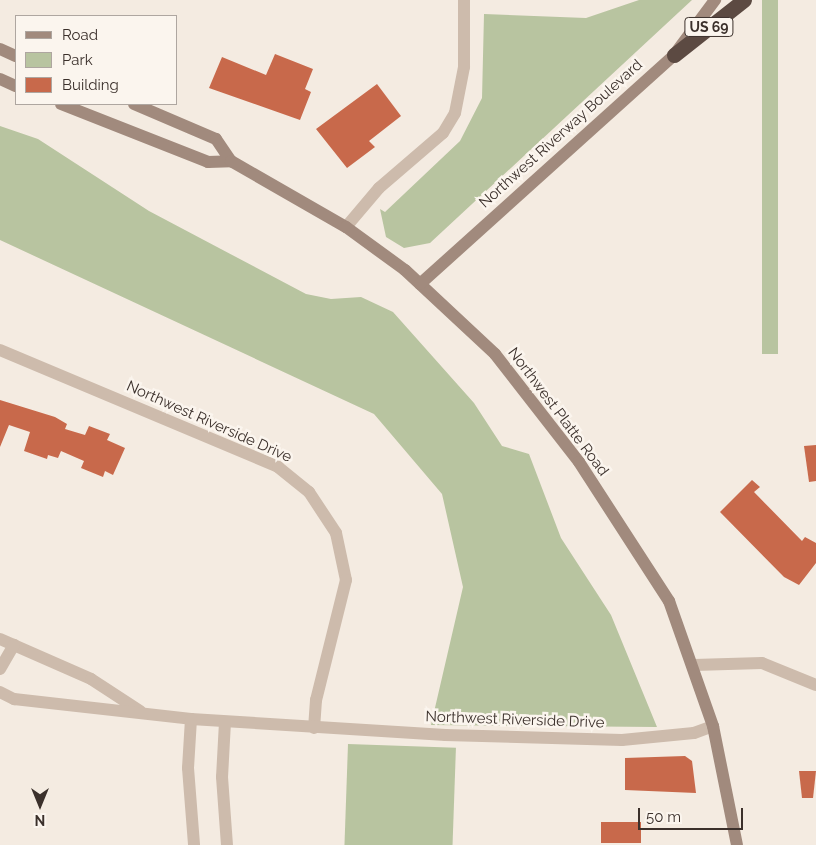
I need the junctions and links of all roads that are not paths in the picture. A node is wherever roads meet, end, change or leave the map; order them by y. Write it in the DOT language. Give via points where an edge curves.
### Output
graph roads {
  1 [pos="464,0"];
  2 [pos="715,0"];
  3 [pos="744,0"];
  4 [pos="0,49"];
  5 [pos="674,55"];
  6 [pos="15,56"];
  7 [pos="0,79"];
  8 [pos="15,86"];
  9 [pos="64,105"];
  10 [pos="136,105"];
  11 [pos="231,161"];
  12 [pos="346,227"];
  13 [pos="420,284"];
  14 [pos="0,350"];
  15 [pos="0,639"];
  16 [pos="14,645"];
  17 [pos="694,665"];
  18 [pos="0,669"];
  19 [pos="816,686"];
  20 [pos="0,692"];
  21 [pos="140,711"];
  22 [pos="191,720"];
  23 [pos="225,722"];
  24 [pos="713,726"];
  25 [pos="314,728"];
  26 [pos="194,845"];
  27 [pos="227,845"];
  28 [pos="737,845"];
  1 -- 12 [label="street" via="464,67 455,112 443,134 379,188"];
  2 -- 5 [label="main road, Northwest Riverway Boulevard / US 69"];
  3 -- 5 [label="highway, US 69"];
  4 -- 6 [label="main road"];
  5 -- 13 [label="main road, Northwest Riverway Boulevard / US 69"];
  7 -- 8 [label="main road"];
  9 -- 11 [label="main road" via="208,162"];
  10 -- 11 [label="main road, Northwest Platte Road" via="216,139"];
  11 -- 12 [label="main road, Northwest Platte Road"];
  12 -- 13 [label="main road, Northwest Platte Road"];
  13 -- 17 [label="main road, Northwest Platte Road" via="495,354 578,462 655,575"];
  14 -- 25 [label="street, Northwest Riverside Drive" via="278,467 309,492 336,533 346,580 316,700"];
  15 -- 16 [label="street"];
  16 -- 18 [label="street"];
  16 -- 21 [label="street" via="91,679"];
  17 -- 19 [label="street" via="762,663"];
  17 -- 24 [label="main road, Northwest Platte Road"];
  20 -- 21 [label="street, Northwest Riverside Drive" via="14,699"];
  21 -- 22 [label="street, Northwest Riverside Drive"];
  22 -- 23 [label="street, Northwest Riverside Drive"];
  22 -- 26 [label="street" via="188,768"];
  23 -- 25 [label="street, Northwest Riverside Drive"];
  23 -- 27 [label="street" via="222,777"];
  24 -- 25 [label="street, Northwest Riverside Drive" via="694,733 622,740"];
  24 -- 28 [label="main road, Northwest Platte Road"];
}
